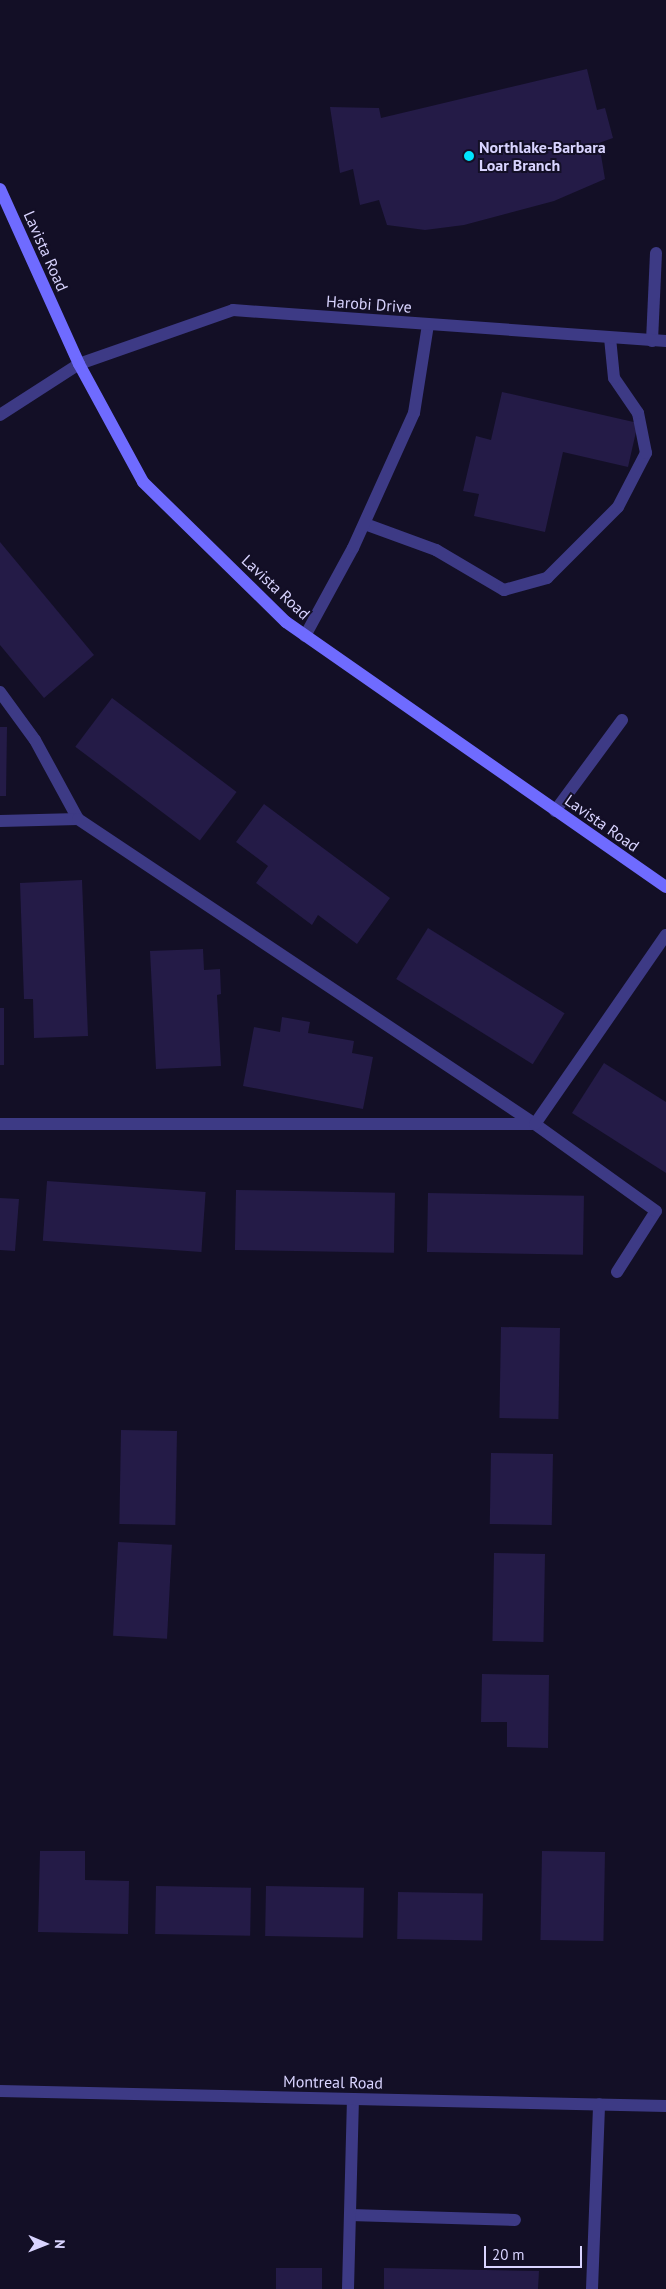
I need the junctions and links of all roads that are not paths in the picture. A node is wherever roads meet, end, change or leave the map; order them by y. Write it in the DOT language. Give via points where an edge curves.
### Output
graph roads {
  1 [pos="0,190"];
  2 [pos="656,253"];
  3 [pos="428,325"];
  4 [pos="610,338"];
  5 [pos="652,341"];
  6 [pos="666,341"];
  7 [pos="79,364"];
  8 [pos="0,415"];
  9 [pos="365,524"];
  10 [pos="305,636"];
  11 [pos="0,692"];
  12 [pos="622,720"];
  13 [pos="555,811"];
  14 [pos="78,819"];
  15 [pos="0,821"];
  16 [pos="665,884"];
  17 [pos="666,935"];
  18 [pos="0,1124"];
  19 [pos="535,1124"];
  20 [pos="617,1272"];
  21 [pos="0,2091"];
  22 [pos="353,2099"];
  23 [pos="599,2104"];
  24 [pos="666,2106"];
  25 [pos="350,2215"];
  26 [pos="515,2220"];
  27 [pos="348,2289"];
  28 [pos="592,2289"];
  1 -- 7 [label="main road, Lavista Road"];
  2 -- 5 [label="street"];
  3 -- 4 [label="street, Harobi Drive"];
  3 -- 7 [label="street, Harobi Drive" via="233,310"];
  3 -- 9 [label="street" via="414,413"];
  4 -- 5 [label="street, Harobi Drive"];
  4 -- 9 [label="street" via="614,378 638,413 646,453 618,507 547,578 504,590 436,550"];
  5 -- 6 [label="street, Harobi Drive"];
  7 -- 8 [label="street, Harobi Drive"];
  7 -- 10 [label="main road, Lavista Road" via="143,482 286,622"];
  9 -- 10 [label="street"];
  10 -- 13 [label="main road, Lavista Road"];
  11 -- 14 [label="street" via="35,740"];
  12 -- 13 [label="street"];
  13 -- 16 [label="main road, Lavista Road"];
  14 -- 15 [label="street"];
  14 -- 19 [label="street"];
  17 -- 19 [label="street"];
  18 -- 19 [label="street"];
  19 -- 20 [label="street" via="656,1211"];
  21 -- 22 [label="street, Montreal Road"];
  22 -- 23 [label="street, Montreal Road"];
  22 -- 25 [label="street"];
  23 -- 24 [label="street, Montreal Road"];
  23 -- 28 [label="street"];
  25 -- 26 [label="street"];
  25 -- 27 [label="street"];
}
